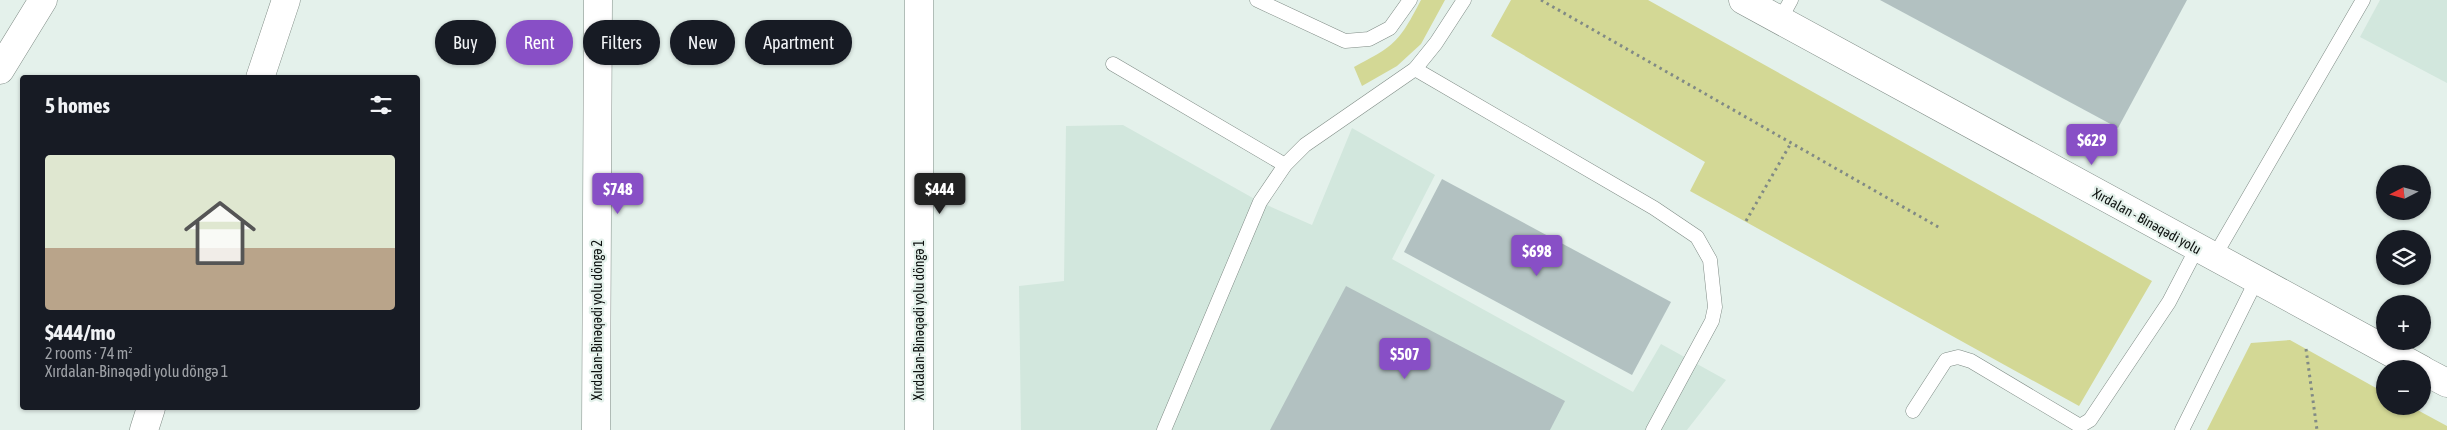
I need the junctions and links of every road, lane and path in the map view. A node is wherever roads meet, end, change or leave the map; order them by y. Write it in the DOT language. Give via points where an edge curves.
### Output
graph roads {
  1 [pos="286,0"];
  2 [pos="598,0"];
  3 [pos="920,0"];
  4 [pos="1256,0"];
  5 [pos="1410,0"];
  6 [pos="1464,0"];
  7 [pos="1541,0"];
  8 [pos="1743,0"];
  9 [pos="2363,0"];
  10 [pos="40,1"];
  11 [pos="1786,10"];
  12 [pos="1113,64"];
  13 [pos="1415,69"];
  14 [pos="0,70"];
  15 [pos="261,75"];
  16 [pos="1791,143"];
  17 [pos="1285,165"];
  18 [pos="1746,222"];
  19 [pos="1940,228"];
  20 [pos="2206,253"];
  21 [pos="2256,281"];
  22 [pos="2306,349"];
  23 [pos="2405,360"];
  24 [pos="2431,374"];
  25 [pos="2447,383"];
  26 [pos="150,410"];
  27 [pos="1914,411"];
  28 [pos="144,430"];
  29 [pos="596,430"];
  30 [pos="919,430"];
  31 [pos="1164,430"];
  32 [pos="1653,430"];
  33 [pos="2182,430"];
  34 [pos="2317,430"];
  1 -- 15 [label="street"];
  2 -- 29 [label="street, Xırdalan-Binəqədi yolu döngə 2"];
  3 -- 30 [label="street, Xırdalan-Binəqədi yolu döngə 1"];
  4 -- 5 [label="lane" via="1345,41 1369,39 1390,28"];
  6 -- 13 [label="lane" via="1436,44"];
  7 -- 16 [label="path"];
  8 -- 11 [label="street, Xırdalan - Binəqədi yolu"];
  9 -- 20 [label="lane"];
  10 -- 14 [label="street"];
  11 -- 20 [label="street, Xırdalan - Binəqədi yolu"];
  12 -- 17 [label="lane"];
  13 -- 17 [label="lane" via="1305,145"];
  13 -- 32 [label="lane" via="1654,208 1697,237 1710,260 1715,306 1712,321"];
  16 -- 18 [label="path"];
  16 -- 19 [label="path"];
  17 -- 31 [label="lane" via="1260,202"];
  20 -- 21 [label="street, Xırdalan - Binəqədi yolu"];
  20 -- 27 [label="lane" via="2090,420 2080,426 1958,357 1946,360"];
  21 -- 23 [label="street, Xırdalan - Binəqədi yolu"];
  21 -- 33 [label="lane"];
  22 -- 34 [label="path"];
  24 -- 25 [label="street, Xırdalan - Binəqədi yolu"];
  26 -- 28 [label="street"];
}
